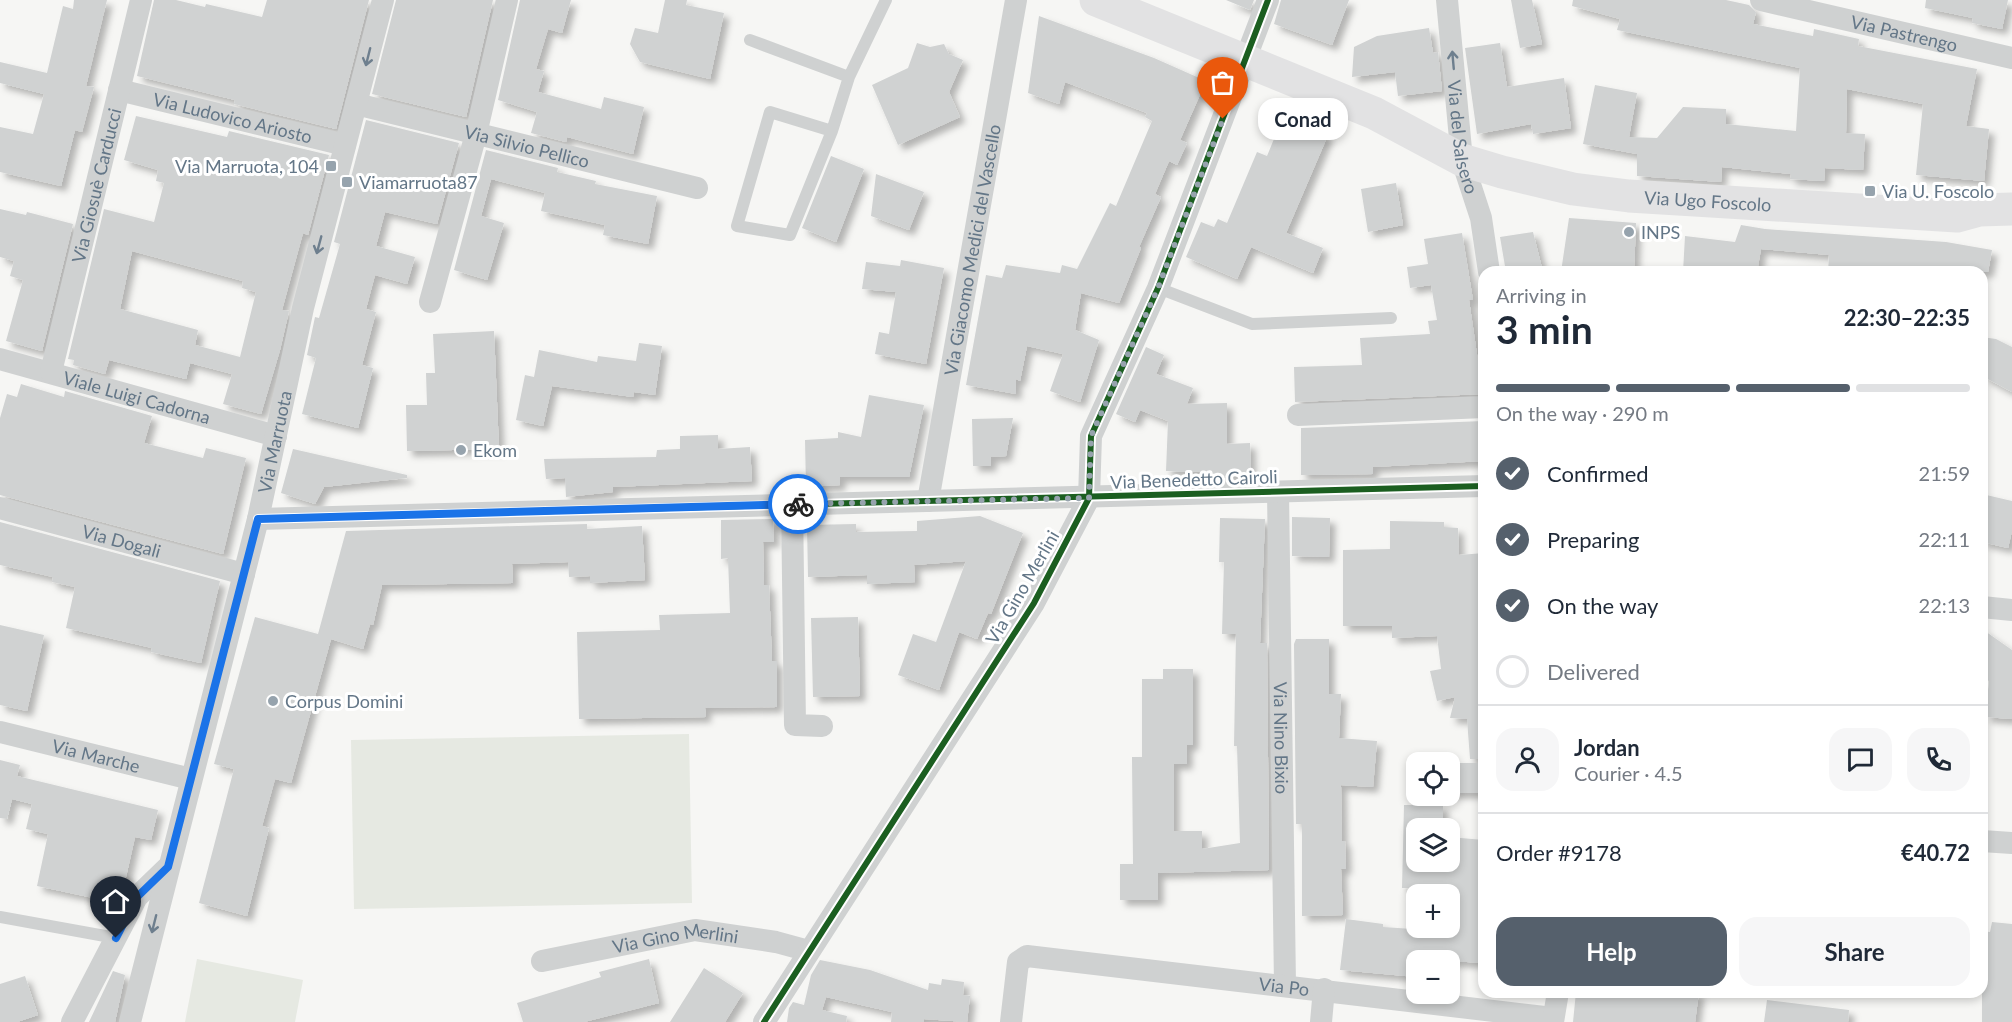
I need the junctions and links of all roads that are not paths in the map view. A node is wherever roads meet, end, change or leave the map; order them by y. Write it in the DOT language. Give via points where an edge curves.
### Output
graph roads {
  1 [pos="141,0"];
  2 [pos="383,0"];
  3 [pos="507,0"];
  4 [pos="886,0"];
  5 [pos="1016,0"];
  6 [pos="1096,0"];
  7 [pos="1268,0"];
  8 [pos="1447,0"];
  9 [pos="1761,0"];
  10 [pos="750,40"];
  11 [pos="2012,58"];
  12 [pos="1246,61"];
  13 [pos="849,77"];
  14 [pos="119,90"];
  15 [pos="356,104"];
  16 [pos="832,131"];
  17 [pos="476,134"];
  18 [pos="345,145"];
  19 [pos="1462,160"];
  20 [pos="697,188"];
  21 [pos="2012,209"];
  22 [pos="1957,216"];
  23 [pos="2012,226"];
  24 [pos="1489,266"];
  25 [pos="1158,288"];
  26 [pos="430,302"];
  27 [pos="1391,318"];
  28 [pos="0,359"];
  29 [pos="51,372"];
  30 [pos="1478,407"];
  31 [pos="1298,415"];
  32 [pos="276,436"];
  33 [pos="1478,486"];
  34 [pos="1278,492"];
  35 [pos="1089,498"];
  36 [pos="928,501"];
  37 [pos="792,504"];
  38 [pos="0,508"];
  39 [pos="258,519"];
  40 [pos="244,574"];
  41 [pos="1988,608"];
  42 [pos="2012,610"];
  43 [pos="822,726"];
  44 [pos="0,732"];
  45 [pos="191,779"];
  46 [pos="1988,841"];
  47 [pos="2012,843"];
  48 [pos="168,867"];
  49 [pos="0,917"];
  50 [pos="116,938"];
  51 [pos="809,951"];
  52 [pos="542,961"];
  53 [pos="1285,985"];
  54 [pos="1324,989"];
  55 [pos="1556,998"];
  56 [pos="1553,1020"];
  57 [pos="72,1022"];
  58 [pos="130,1022"];
  59 [pos="764,1022"];
  60 [pos="1011,1022"];
  61 [pos="1321,1022"];
  1 -- 14 [label="street, Via Giosuè Carducci"];
  2 -- 15 [label="street, Via Marruota, one-way"];
  3 -- 17 [label="street"];
  4 -- 13 [label="lane"];
  5 -- 36 [label="street, Via Giacomo Medici del Vascello"];
  6 -- 12 [label="main road, Via Ugo Foscolo"];
  7 -- 12 [label="street, Via Gino Merlini"];
  19 -- 8 [label="street, Via del Salsero, one-way"];
  9 -- 11 [label="street, Via Pastrengo"];
  10 -- 13 [label="lane"];
  12 -- 19 [label="main road, Via Ugo Foscolo" via="1374,113"];
  12 -- 25 [label="street, Via Gino Merlini"];
  13 -- 16 [label="lane"];
  14 -- 18 [label="street, Via Ludovico Ariosto"];
  14 -- 29 [label="street, Via Giosuè Carducci"];
  15 -- 17 [label="street, Via Silvio Pellico"];
  15 -- 18 [label="street, Via Marruota"];
  16 -- 16 [label="lane" via="790,235 736,226 770,112"];
  17 -- 20 [label="street, Via Silvio Pellico"];
  17 -- 26 [label="street"];
  18 -- 32 [label="street, Via Marruota, one-way" via="303,308"];
  19 -- 22 [label="main road, Via Ugo Foscolo" via="1573,189 1629,196"];
  19 -- 24 [label="street, Via del Salsero" via="1481,218"];
  21 -- 22 [label="main road" via="1979,210"];
  22 -- 23 [label="main road" via="1971,222"];
  25 -- 27 [label="lane" via="1252,324"];
  25 -- 35 [label="street, Via Gino Merlini" via="1091,436"];
  28 -- 29 [label="street, Viale Luigi Cadorna"];
  29 -- 32 [label="street, Viale Luigi Cadorna"];
  30 -- 31 [label="street"];
  32 -- 39 [label="street, Via Marruota"];
  33 -- 34 [label="street, Via Benedetto Cairoli"];
  34 -- 35 [label="street, Via Benedetto Cairoli"];
  34 -- 53 [label="street, Via Nino Bixio"];
  35 -- 36 [label="street, Via Benedetto Cairoli"];
  35 -- 51 [label="street, Via Gino Merlini" via="1034,603"];
  36 -- 37 [label="street, Via Benedetto Cairoli"];
  37 -- 39 [label="street, Via Benedetto Cairoli"];
  37 -- 43 [label="street" via="795,725"];
  38 -- 40 [label="street, Via Dogali"];
  39 -- 40 [label="street, Via Marruota"];
  40 -- 45 [label="street, Via Marruota"];
  41 -- 42 [label="street"];
  44 -- 45 [label="street, Via Marche"];
  45 -- 48 [label="street, Via Marruota"];
  46 -- 47 [label="street"];
  48 -- 50 [label="street" via="137,897"];
  48 -- 58 [label="street, Via Marruota, one-way"];
  49 -- 50 [label="lane"];
  50 -- 57 [label="street"];
  51 -- 52 [label="street, Via Gino Merlini" via="695,930"];
  51 -- 59 [label="street, Via Gino Merlini"];
  53 -- 54 [label="street, Via Po"];
  53 -- 60 [label="street, Via Po" via="1027,956 1017,962"];
  54 -- 56 [label="street, Via Po"];
  54 -- 61 [label="street"];
  55 -- 56 [label="street"];
}
